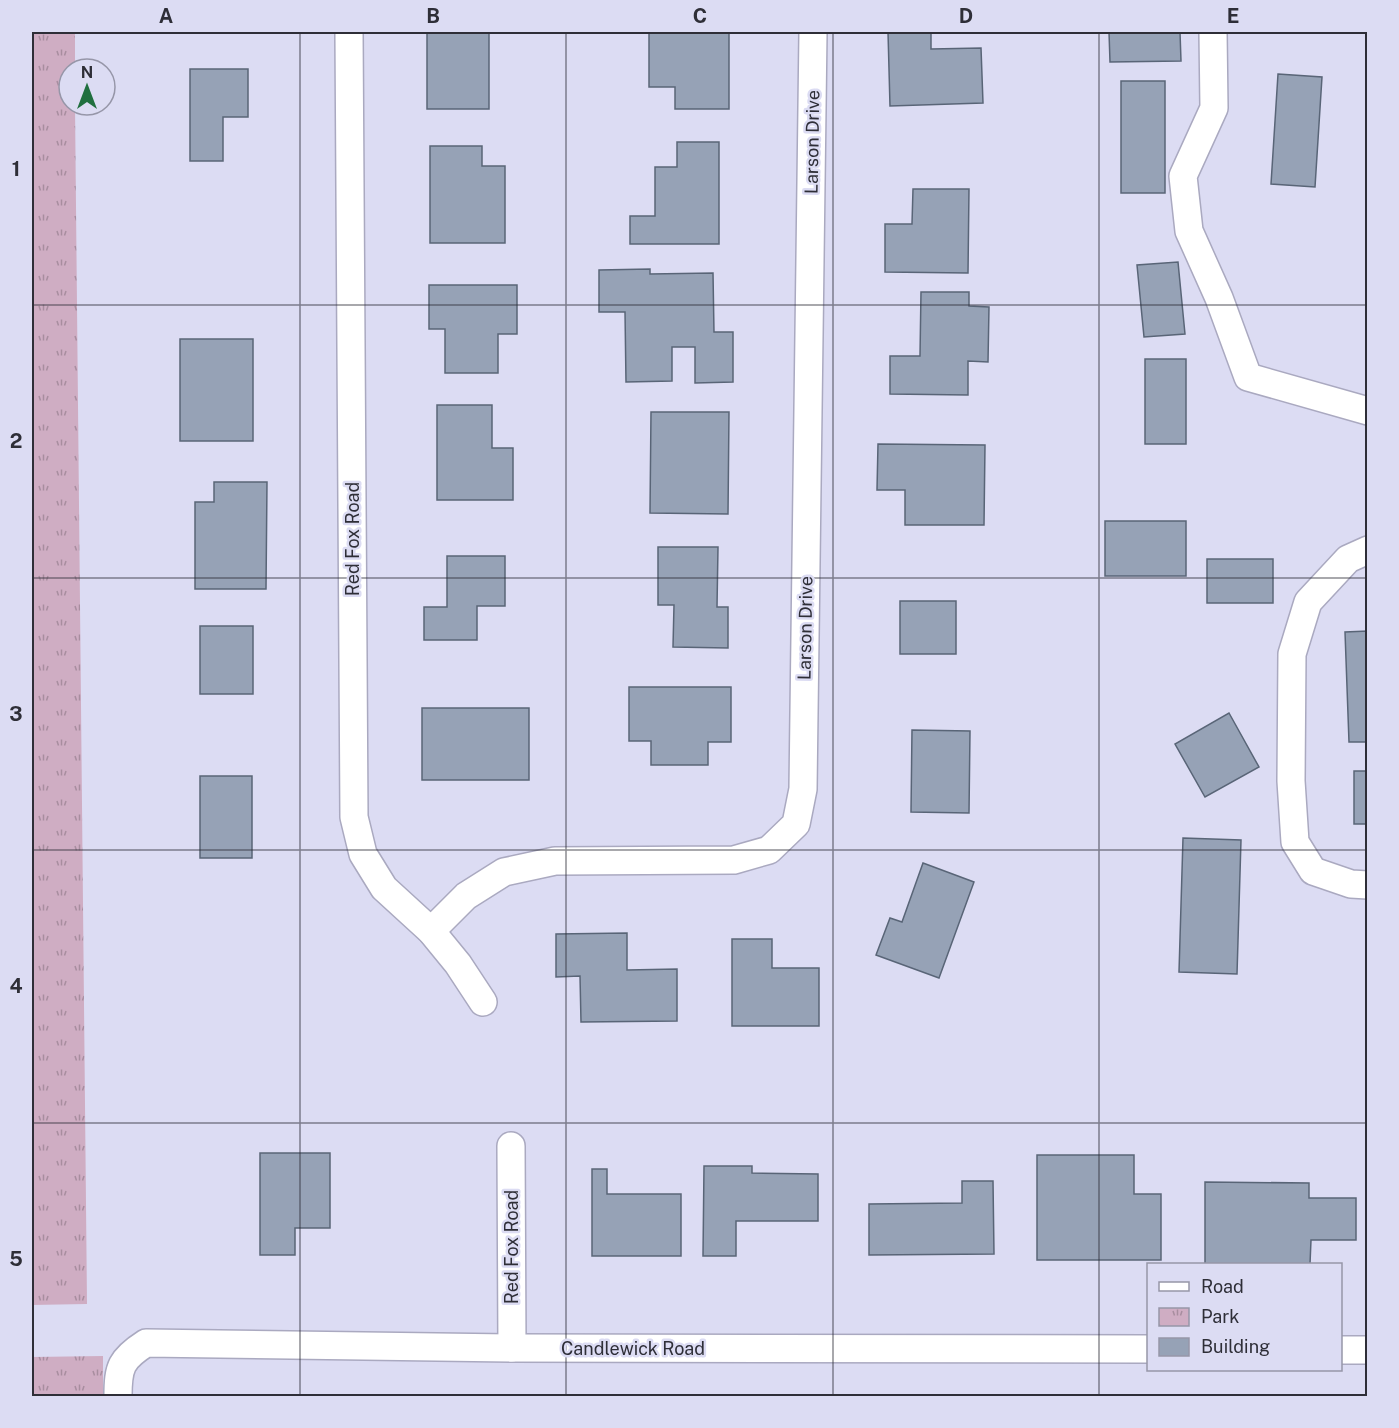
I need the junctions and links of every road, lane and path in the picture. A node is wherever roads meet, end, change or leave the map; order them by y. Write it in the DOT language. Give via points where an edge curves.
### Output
graph roads {
  1 [pos="349,32"];
  2 [pos="813,32"];
  3 [pos="1213,32"];
  4 [pos="1368,411"];
  5 [pos="1368,550"];
  6 [pos="1368,885"];
  7 [pos="431,931"];
  8 [pos="483,1002"];
  9 [pos="511,1146"];
  10 [pos="512,1348"];
  11 [pos="1147,1349"];
  12 [pos="1342,1350"];
  13 [pos="1368,1350"];
  14 [pos="118,1396"];
  1 -- 7 [label="street, Red Fox Road" via="354,817 363,854 384,888"];
  2 -- 7 [label="street, Larson Drive" via="803,789 796,824 769,850 734,860 555,861 504,873 466,896"];
  3 -- 4 [label="street" via="1214,108 1183,176 1189,231 1248,377"];
  5 -- 6 [label="street" via="1348,559 1308,602 1292,654 1291,781 1295,842 1313,871 1351,884"];
  7 -- 8 [label="street, Red Fox Road"];
  9 -- 10 [label="street, Red Fox Road"];
  10 -- 11 [label="street, Candlewick Road"];
  10 -- 14 [label="street, Candlewick Road" via="146,1343 123,1360"];
  12 -- 13 [label="street"];
}
